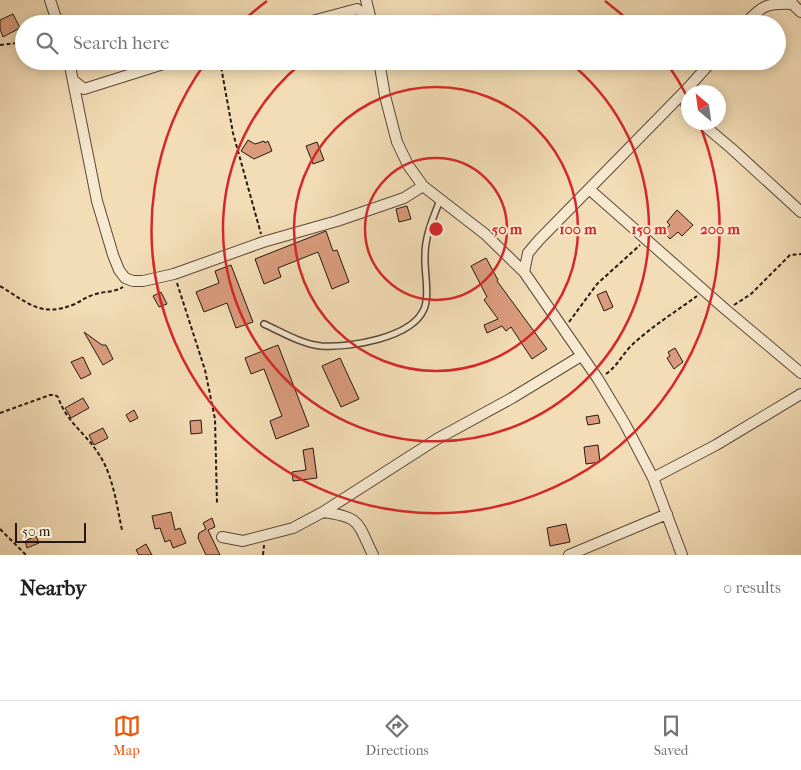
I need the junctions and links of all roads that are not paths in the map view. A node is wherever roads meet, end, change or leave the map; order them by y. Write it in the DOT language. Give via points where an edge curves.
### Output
graph roads {
  1 [pos="50,0"];
  2 [pos="366,0"];
  3 [pos="790,2"];
  4 [pos="765,3"];
  5 [pos="801,12"];
  6 [pos="55,15"];
  7 [pos="335,15"];
  8 [pos="364,15"];
  9 [pos="370,15"];
  10 [pos="754,15"];
  11 [pos="71,70"];
  12 [pos="144,70"];
  13 [pos="380,70"];
  14 [pos="704,70"];
  15 [pos="74,81"];
  16 [pos="691,85"];
  17 [pos="681,95"];
  18 [pos="710,130"];
  19 [pos="423,186"];
  20 [pos="590,189"];
  21 [pos="440,200"];
  22 [pos="801,212"];
  23 [pos="528,253"];
  24 [pos="509,256"];
  25 [pos="524,272"];
  26 [pos="264,324"];
  27 [pos="581,356"];
  28 [pos="801,373"];
  29 [pos="801,394"];
  30 [pos="653,478"];
  31 [pos="322,512"];
  32 [pos="667,514"];
  33 [pos="222,537"];
  34 [pos="373,555"];
  35 [pos="569,555"];
  36 [pos="682,555"];
  1 -- 6 [label="street"];
  2 -- 9 [label="street"];
  3 -- 4 [label="street"];
  3 -- 5 [label="street"];
  4 -- 10 [label="street"];
  7 -- 8 [label="street" via="357,9"];
  11 -- 15 [label="street"];
  12 -- 15 [label="street" via="84,89"];
  13 -- 19 [label="street" via="397,142"];
  14 -- 16 [label="street"];
  15 -- 19 [label="street" via="97,201 119,270 125,278 133,281 174,274 263,242 337,221 404,198"];
  17 -- 20 [label="street"];
  18 -- 22 [label="street"];
  19 -- 21 [label="street"];
  20 -- 23 [label="street"];
  20 -- 28 [label="street"];
  21 -- 24 [label="street"];
  21 -- 26 [label="lane" via="427,234 424,255 427,300 419,318 407,329 369,341 320,346"];
  23 -- 24 [label="street"];
  23 -- 25 [label="street"];
  24 -- 25 [label="street"];
  25 -- 27 [label="street"];
  27 -- 30 [label="street" via="625,424"];
  27 -- 31 [label="street" via="437,439"];
  29 -- 30 [label="street"];
  30 -- 32 [label="street"];
  31 -- 33 [label="street" via="293,528 251,540"];
  31 -- 34 [label="street" via="344,515 357,522"];
  32 -- 35 [label="street"];
  32 -- 36 [label="street"];
}
